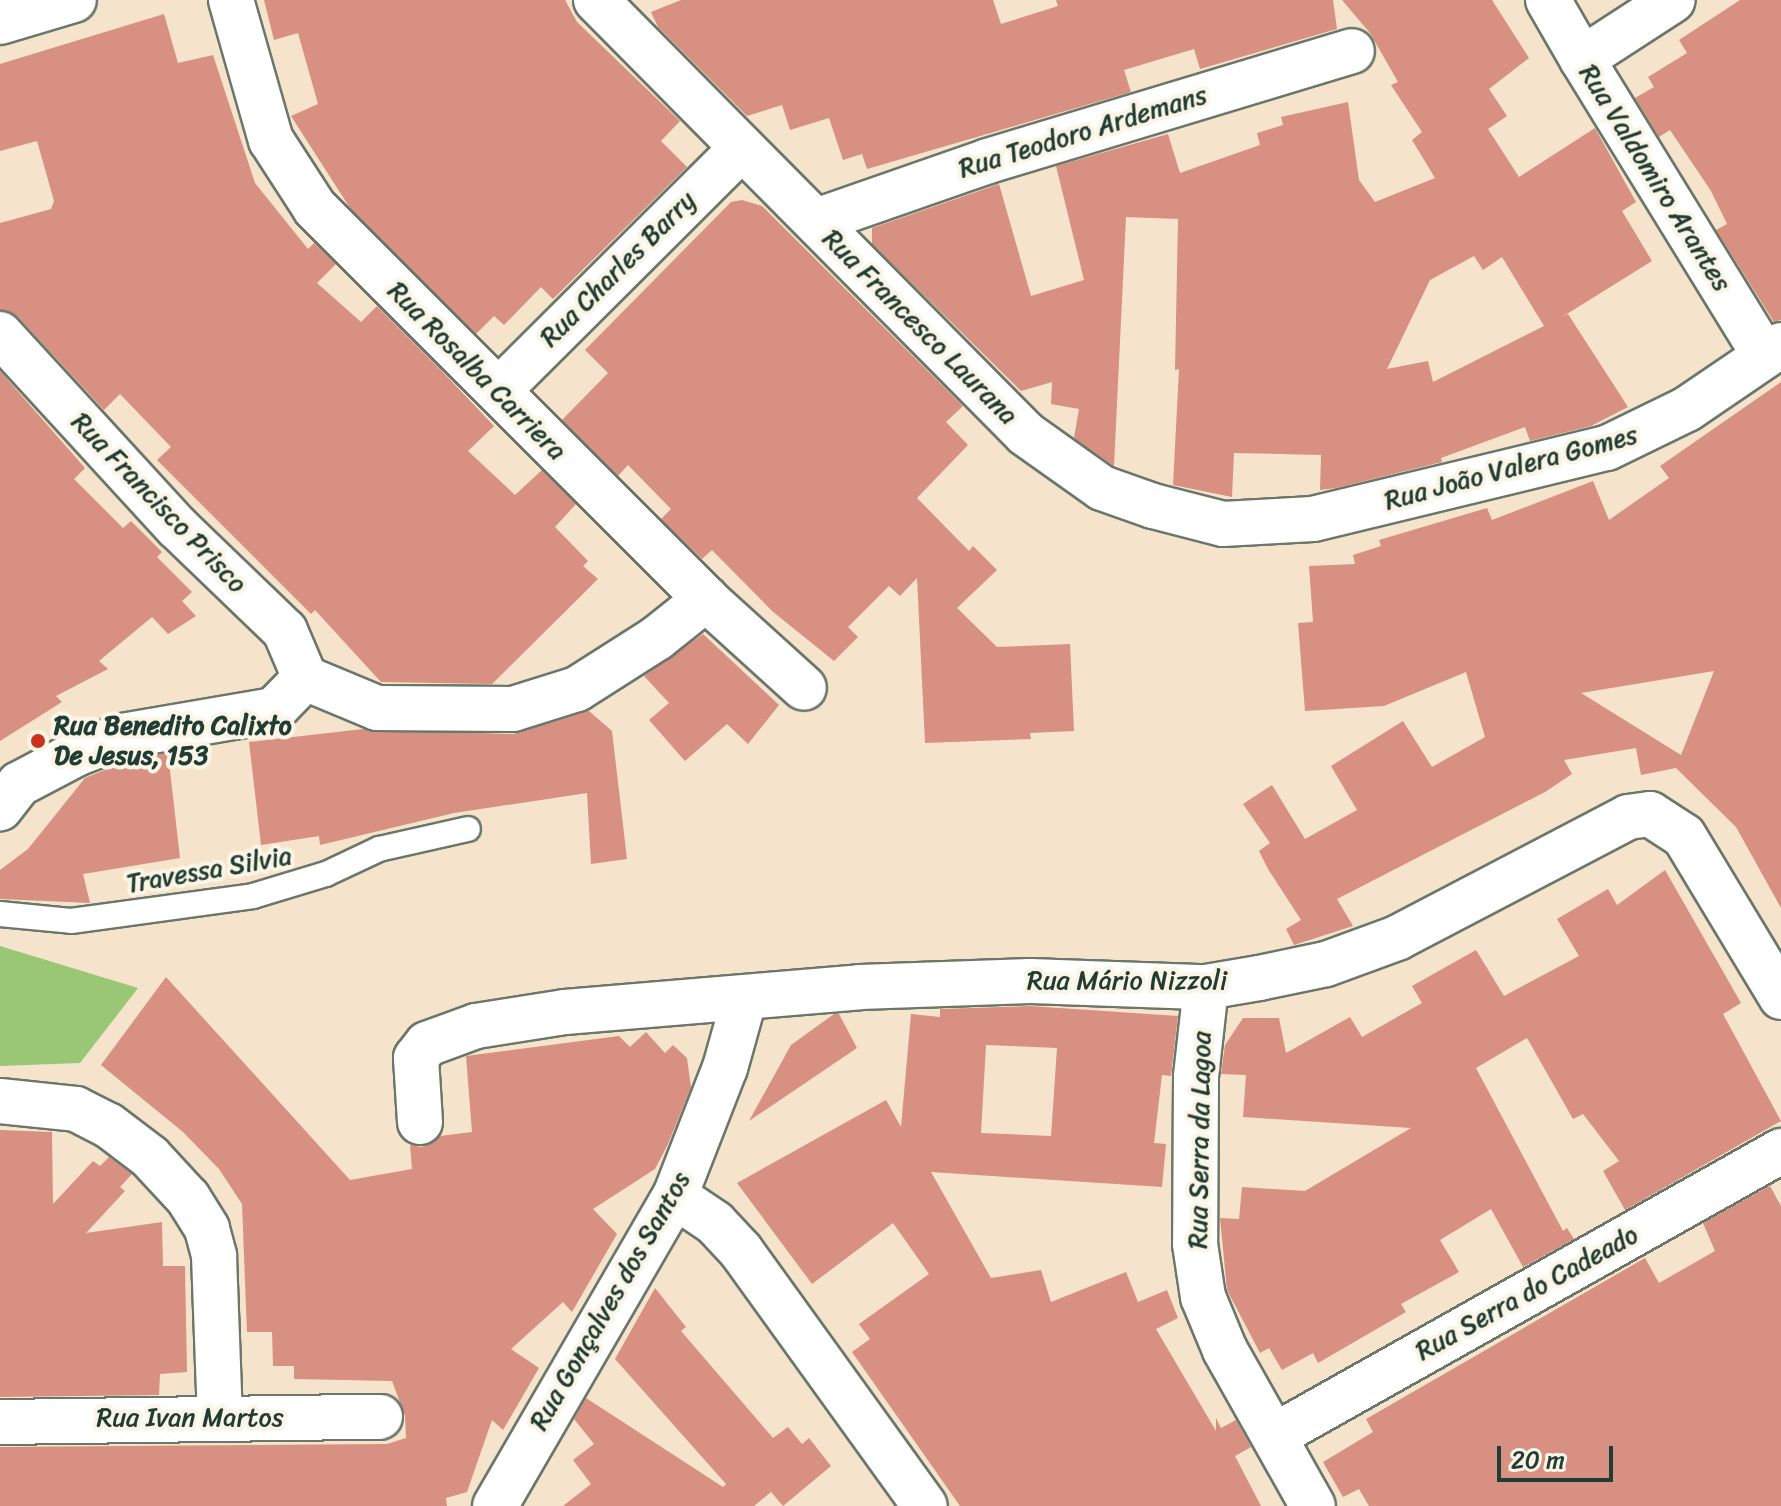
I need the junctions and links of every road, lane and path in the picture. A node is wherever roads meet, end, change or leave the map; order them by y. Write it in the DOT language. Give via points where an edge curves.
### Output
graph roads {
  1 [pos="74,0"];
  2 [pos="231,0"];
  3 [pos="596,0"];
  4 [pos="1548,0"];
  5 [pos="1673,0"];
  6 [pos="0,22"];
  7 [pos="1352,51"];
  8 [pos="1582,59"];
  9 [pos="741,149"];
  10 [pos="816,221"];
  11 [pos="0,334"];
  12 [pos="1773,350"];
  13 [pos="498,391"];
  14 [pos="1313,519"];
  15 [pos="706,599"];
  16 [pos="305,678"];
  17 [pos="804,688"];
  18 [pos="6,786"];
  19 [pos="468,829"];
  20 [pos="0,914"];
  21 [pos="1206,987"];
  22 [pos="1781,997"];
  23 [pos="744,1000"];
  24 [pos="0,1101"];
  25 [pos="420,1122"];
  26 [pos="1781,1151"];
  27 [pos="675,1196"];
  28 [pos="380,1417"];
  29 [pos="220,1418"];
  30 [pos="0,1422"];
  31 [pos="1274,1436"];
  32 [pos="495,1506"];
  33 [pos="925,1506"];
  34 [pos="1313,1506"];
  1 -- 6 [label="street"];
  2 -- 13 [label="street, Rua Rosalba Carriera" via="260,110 286,169 315,208"];
  3 -- 9 [label="street, Rua Francesco Laurana"];
  4 -- 8 [label="street, Rua Valdomiro Arantes"];
  5 -- 8 [label="street"];
  7 -- 10 [label="street, Rua Teodoro Ardemans" via="988,161"];
  8 -- 12 [label="street, Rua Valdomiro Arantes"];
  9 -- 10 [label="street, Rua Francesco Laurana"];
  9 -- 13 [label="street, Rua Charles Barry"];
  10 -- 14 [label="street, Rua Francesco Laurana" via="1026,434 1073,471 1140,502 1223,524"];
  11 -- 16 [label="street, Rua Francisco Prisco" via="177,527 285,631"];
  12 -- 14 [label="street, Rua João Valera Gomes" via="1687,409 1607,448"];
  13 -- 15 [label="street, Rua Rosalba Carriera"];
  15 -- 16 [label="street" via="599,677 513,709 377,708"];
  15 -- 17 [label="street, Rua Rosalba Carriera"];
  16 -- 18 [label="street" via="274,710 122,736"];
  19 -- 20 [label="lane, Travessa Silvia" via="379,849 285,890 253,896 71,921"];
  21 -- 22 [label="street, Rua Mário Nizzoli" via="1326,964 1397,938 1628,817 1650,814 1684,836"];
  21 -- 23 [label="street, Rua Mário Nizzoli" via="974,982"];
  21 -- 31 [label="street, Rua Serra da Lagoa" via="1196,1076 1195,1244 1203,1297 1225,1350"];
  23 -- 25 [label="street, Rua Mário Nizzoli" via="565,1012 446,1036 427,1044 416,1058"];
  23 -- 27 [label="street, Rua Gonçalves dos Santos" via="725,1068"];
  24 -- 29 [label="street" via="76,1109 108,1125 150,1157 188,1198 207,1229 214,1256"];
  26 -- 31 [label="street, Rua Serra do Cadeado"];
  27 -- 32 [label="street, Rua Gonçalves dos Santos"];
  27 -- 33 [label="street" via="715,1223 741,1251"];
  28 -- 29 [label="street, Rua Ivan Martos"];
  29 -- 30 [label="street, Rua Ivan Martos"];
  31 -- 34 [label="street, Rua Serra da Lagoa"];
}
